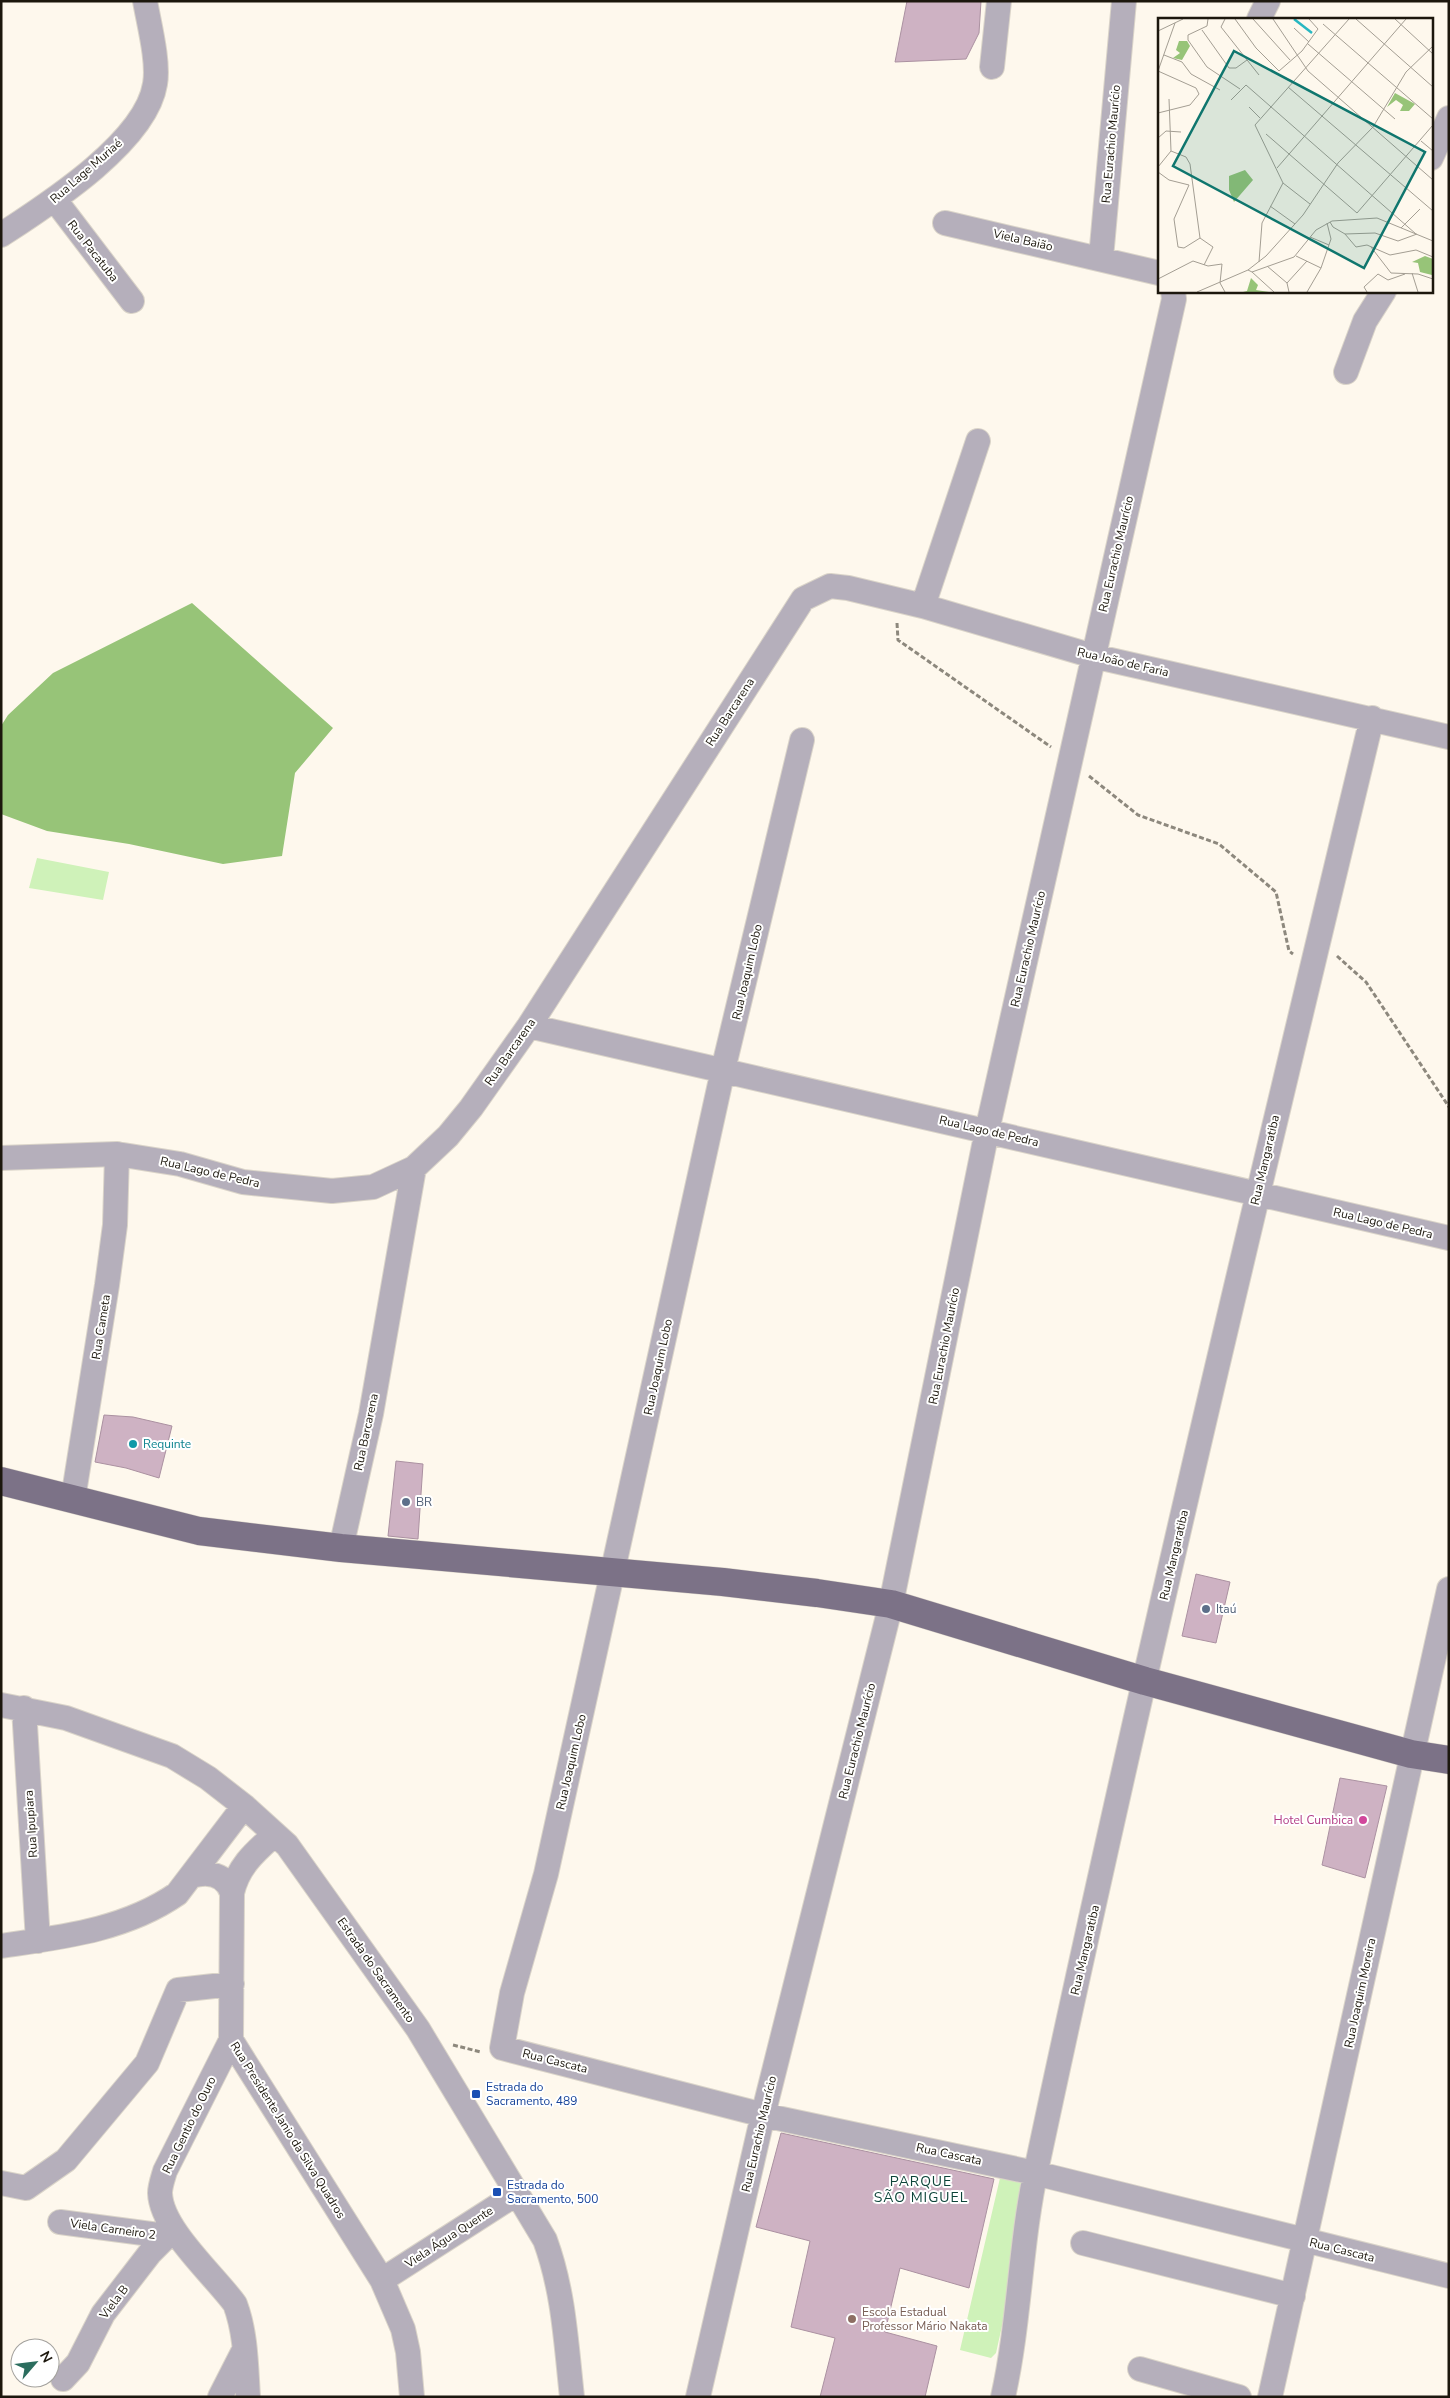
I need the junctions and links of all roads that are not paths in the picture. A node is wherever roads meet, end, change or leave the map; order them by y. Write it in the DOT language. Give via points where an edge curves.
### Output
graph roads {
  1 [pos="145,1"];
  2 [pos="999,1"];
  3 [pos="1124,1"];
  4 [pos="1268,1"];
  5 [pos="1260,18"];
  6 [pos="992,67"];
  7 [pos="1449,118"];
  8 [pos="1432,156"];
  9 [pos="54,200"];
  10 [pos="945,223"];
  11 [pos="1,235"];
  12 [pos="1101,258"];
  13 [pos="1158,273"];
  14 [pos="1173,292"];
  15 [pos="1383,292"];
  16 [pos="132,301"];
  17 [pos="1346,372"];
  18 [pos="978,440"];
  19 [pos="803,599"];
  20 [pos="923,606"];
  21 [pos="1093,656"];
  22 [pos="1372,718"];
  23 [pos="1449,736"];
  24 [pos="802,740"];
  25 [pos="529,1026"];
  26 [pos="723,1070"];
  27 [pos="987,1130"];
  28 [pos="118,1154"];
  29 [pos="1,1158"];
  30 [pos="414,1168"];
  31 [pos="1257,1193"];
  32 [pos="1449,1238"];
  33 [pos="1,1481"];
  34 [pos="73,1499"];
  35 [pos="341,1548"];
  36 [pos="613,1573"];
  37 [pos="1449,1589"];
  38 [pos="891,1604"];
  39 [pos="1145,1681"];
  40 [pos="13,1707"];
  41 [pos="1411,1754"];
  42 [pos="1449,1760"];
  43 [pos="244,1806"];
  44 [pos="274,1834"];
  45 [pos="191,1876"];
  46 [pos="232,1893"];
  47 [pos="38,1941"];
  48 [pos="1,1946"];
  49 [pos="232,1984"];
  50 [pos="231,2040"];
  51 [pos="502,2048"];
  52 [pos="763,2115"];
  53 [pos="1035,2173"];
  54 [pos="1,2183"];
  55 [pos="516,2194"];
  56 [pos="60,2222"];
  57 [pos="170,2233"];
  58 [pos="1306,2241"];
  59 [pos="1083,2243"];
  60 [pos="1449,2276"];
  61 [pos="382,2280"];
  62 [pos="1294,2296"];
  63 [pos="244,2350"];
  64 [pos="1140,2369"];
  65 [pos="63,2379"];
  66 [pos="220,2397"];
  67 [pos="248,2397"];
  68 [pos="412,2397"];
  69 [pos="572,2397"];
  70 [pos="698,2397"];
  71 [pos="1003,2397"];
  72 [pos="1238,2397"];
  73 [pos="1270,2397"];
  1 -- 9 [label="street, Rua Lage Muriaé" via="154,49 155,84 147,107 109,154"];
  2 -- 6 [label="street"];
  3 -- 12 [label="street, Rua Eurachio Maurício"];
  4 -- 5 [label="street"];
  7 -- 8 [label="street"];
  9 -- 11 [label="street, Rua Lage Muriaé"];
  9 -- 16 [label="street, Rua Pacatuba"];
  10 -- 12 [label="street, Viela Baião"];
  12 -- 13 [label="street"];
  14 -- 21 [label="street, Rua Eurachio Maurício"];
  15 -- 17 [label="street" via="1365,320"];
  18 -- 20 [label="street"];
  19 -- 20 [label="street, Rua João de Faria" via="830,586"];
  19 -- 25 [label="street, Rua Barcarena"];
  20 -- 21 [label="street, Rua João de Faria"];
  21 -- 22 [label="street, Rua João de Faria"];
  21 -- 27 [label="street, Rua Eurachio Maurício"];
  22 -- 23 [label="street, Rua João de Faria"];
  22 -- 31 [label="street, Rua Mangaratiba"];
  24 -- 26 [label="street, Rua Joaquim Lobo"];
  25 -- 26 [label="street, Rua Lago de Pedra"];
  25 -- 30 [label="street, Rua Barcarena" via="471,1108 448,1136"];
  26 -- 27 [label="street, Rua Lago de Pedra"];
  26 -- 36 [label="street, Rua Joaquim Lobo"];
  27 -- 31 [label="street, Rua Lago de Pedra"];
  27 -- 38 [label="street, Rua Eurachio Maurício"];
  28 -- 29 [label="street, Rua Lago de Pedra"];
  28 -- 30 [label="street, Rua Lago de Pedra" via="172,1163 243,1182 332,1191 373,1187"];
  28 -- 34 [label="street, Rua Cameta" via="115,1225"];
  30 -- 35 [label="street, Rua Barcarena" via="371,1414"];
  31 -- 32 [label="street, Rua Lago de Pedra"];
  31 -- 39 [label="street, Rua Mangaratiba"];
  33 -- 34 [label="main road"];
  34 -- 35 [label="main road" via="198,1531"];
  35 -- 36 [label="main road"];
  36 -- 38 [label="main road" via="817,1592"];
  36 -- 51 [label="street, Rua Joaquim Lobo" via="546,1874 512,1993"];
  37 -- 41 [label="street, Rua Joaquim Moreira"];
  38 -- 39 [label="main road"];
  38 -- 52 [label="street, Rua Eurachio Maurício"];
  39 -- 41 [label="main road"];
  39 -- 53 [label="street, Rua Mangaratiba"];
  40 -- 43 [label="street, Estrada do Sacramento" via="66,1718 172,1756"];
  40 -- 47 [label="street, Rua Ipupiara"];
  41 -- 42 [label="main road"];
  41 -- 58 [label="street, Rua Joaquim Moreira"];
  43 -- 44 [label="street, Estrada do Sacramento"];
  43 -- 45 [label="street"];
  44 -- 46 [label="street, Rua Presidente Janio da Silva Quadros" via="247,1859"];
  44 -- 55 [label="street, Estrada do Sacramento" via="287,1845 418,2029"];
  45 -- 46 [label="street" via="206,1872 214,1874 230,1887"];
  45 -- 47 [label="street" via="177,1894 143,1915 108,1927"];
  46 -- 49 [label="street, Rua Presidente Janio da Silva Quadros"];
  47 -- 48 [label="street"];
  49 -- 50 [label="street, Rua Presidente Janio da Silva Quadros"];
  49 -- 54 [label="street" via="178,1990 147,2063 66,2160 26,2188"];
  50 -- 57 [label="street, Rua Gentio do Ouro" via="165,2170 160,2193"];
  50 -- 61 [label="street, Rua Presidente Janio da Silva Quadros"];
  51 -- 52 [label="street, Rua Cascata"];
  52 -- 53 [label="street, Rua Cascata"];
  52 -- 70 [label="street, Rua Eurachio Maurício"];
  53 -- 58 [label="street, Rua Cascata"];
  53 -- 71 [label="street, Rua Mangaratiba" via="1011,2361"];
  55 -- 61 [label="street, Viela Água Quente"];
  55 -- 69 [label="street, Estrada do Sacramento" via="545,2240 556,2270"];
  56 -- 57 [label="street, Viela Carneiro 2"];
  57 -- 63 [label="street, Rua Gentio do Ouro" via="235,2304"];
  57 -- 65 [label="street, Viela B" via="150,2253 103,2314 78,2363"];
  58 -- 60 [label="street, Rua Cascata"];
  58 -- 62 [label="street, Rua Joaquim Moreira"];
  59 -- 62 [label="street"];
  61 -- 68 [label="street, Rua Presidente Janio da Silva Quadros" via="403,2329"];
  62 -- 73 [label="street, Rua Joaquim Moreira"];
  63 -- 66 [label="street"];
  63 -- 67 [label="street, Rua Gentio do Ouro"];
  64 -- 72 [label="street"];
}
